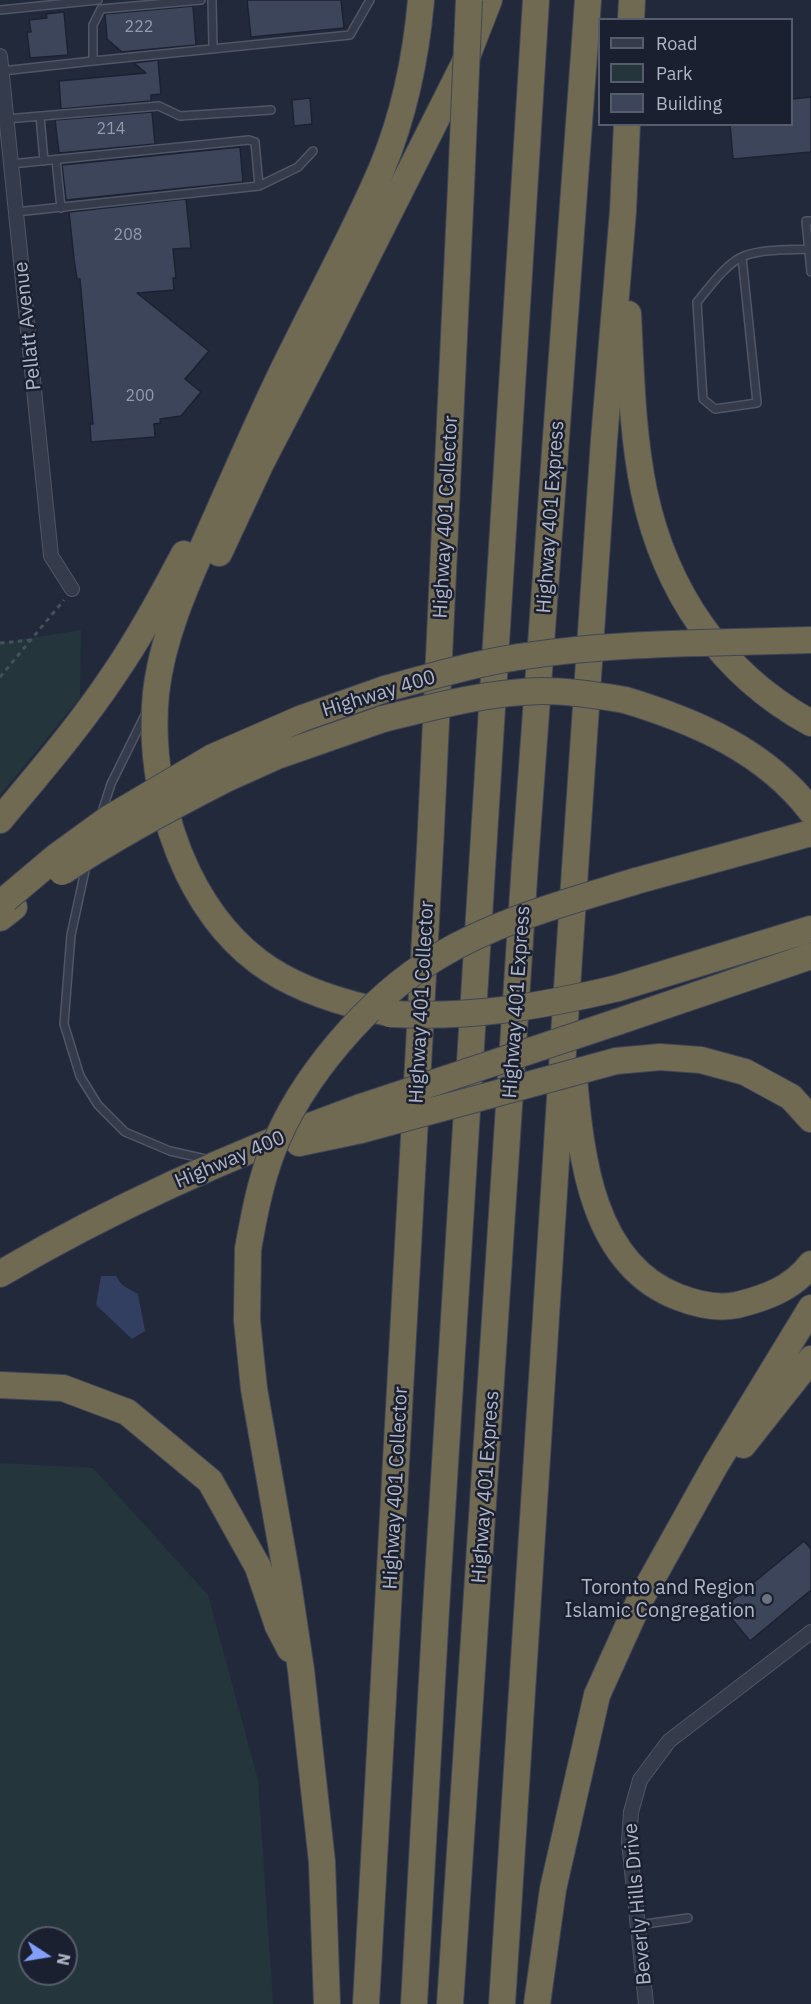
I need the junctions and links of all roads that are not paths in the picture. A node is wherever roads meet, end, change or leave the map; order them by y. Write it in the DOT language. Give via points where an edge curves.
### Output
graph roads {
  1 [pos="98,0"];
  2 [pos="201,0"];
  3 [pos="212,0"];
  4 [pos="370,0"];
  5 [pos="421,0"];
  6 [pos="469,0"];
  7 [pos="489,0"];
  8 [pos="536,0"];
  9 [pos="588,0"];
  10 [pos="632,0"];
  11 [pos="45,3"];
  12 [pos="0,10"];
  13 [pos="631,18"];
  14 [pos="213,47"];
  15 [pos="0,56"];
  16 [pos="93,60"];
  17 [pos="2,71"];
  18 [pos="271,110"];
  19 [pos="40,116"];
  20 [pos="6,119"];
  21 [pos="627,126"];
  22 [pos="314,152"];
  23 [pos="56,160"];
  24 [pos="44,161"];
  25 [pos="11,164"];
  26 [pos="259,186"];
  27 [pos="61,208"];
  28 [pos="623,211"];
  29 [pos="16,212"];
  30 [pos="811,221"];
  31 [pos="809,249"];
  32 [pos="742,257"];
  33 [pos="811,272"];
  34 [pos="267,404"];
  35 [pos="72,589"];
  36 [pos="811,640"];
  37 [pos="156,692"];
  38 [pos="811,723"];
  39 [pos="159,772"];
  40 [pos="811,811"];
  41 [pos="0,820"];
  42 [pos="811,833"];
  43 [pos="5,907"];
  44 [pos="811,929"];
  45 [pos="811,956"];
  46 [pos="568,973"];
  47 [pos="361,1119"];
  48 [pos="811,1119"];
  49 [pos="222,1163"];
  50 [pos="811,1264"];
  51 [pos="0,1274"];
  52 [pos="811,1308"];
  53 [pos="811,1359"];
  54 [pos="0,1385"];
  55 [pos="684,1521"];
  56 [pos="811,1632"];
  57 [pos="301,1670"];
  58 [pos="688,1918"];
  59 [pos="638,1925"];
  60 [pos="327,2004"];
  61 [pos="366,2004"];
  62 [pos="414,2004"];
  63 [pos="450,2004"];
  64 [pos="502,2004"];
  65 [pos="537,2004"];
  66 [pos="646,2004"];
  1 -- 11 [label="lane"];
  2 -- 16 [label="lane" via="101,9 93,25"];
  3 -- 14 [label="lane"];
  4 -- 14 [label="lane" via="350,34"];
  5 -- 34 [label="highway" via="408,84 390,147"];
  6 -- 61 [label="highway, Highway 401 Collector, bridge" via="435,763"];
  7 -- 39 [label="highway" via="464,64 261,463 194,612 166,724"];
  8 -- 62 [label="highway, Highway 401 Express"];
  9 -- 63 [label="highway, Highway 401 Express" via="525,863"];
  10 -- 13 [label="highway"];
  11 -- 12 [label="lane"];
  14 -- 16 [label="lane"];
  15 -- 17 [label="street, Pellatt Avenue"];
  16 -- 17 [label="lane"];
  17 -- 20 [label="street, Pellatt Avenue"];
  18 -- 19 [label="lane" via="180,116 159,106"];
  19 -- 20 [label="lane"];
  19 -- 24 [label="lane"];
  20 -- 25 [label="street, Pellatt Avenue"];
  21 -- 28 [label="highway"];
  22 -- 26 [label="lane" via="298,167"];
  23 -- 24 [label="lane"];
  23 -- 26 [label="lane" via="249,140 255,142"];
  23 -- 27 [label="lane"];
  24 -- 25 [label="lane"];
  25 -- 29 [label="street, Pellatt Avenue"];
  26 -- 27 [label="lane"];
  27 -- 29 [label="lane"];
  28 -- 38 [label="highway" via="635,418 644,491 654,528 681,593 728,661 761,691"];
  28 -- 46 [label="highway"];
  29 -- 35 [label="street, Pellatt Avenue" via="51,556"];
  30 -- 31 [label="lane" via="806,221"];
  31 -- 32 [label="lane"];
  31 -- 33 [label="lane"];
  32 -- 32 [label="lane" via="722,273 698,302 703,399 715,409 757,403"];
  34 -- 37 [label="highway" via="188,582 172,624"];
  34 -- 41 [label="highway" via="130,650 81,720"];
  36 -- 43 [label="highway, Highway 400, bridge" via="580,649 516,657 385,689 300,719 213,757 108,819 57,856"];
  37 -- 39 [label="highway"];
  37 -- 49 [label="lane" via="111,784 95,833 71,935 64,1024 80,1076 98,1105 125,1132 170,1151"];
  39 -- 44 [label="highway, bridge" via="181,858 216,922 262,965 291,983 356,1006 390,1014 500,1012 618,988"];
  40 -- 43 [label="highway, bridge" via="771,770 731,742 681,719 625,700 567,692 518,692 383,719 277,756 160,813"];
  42 -- 57 [label="highway, bridge" via="533,913 437,957 376,1002 320,1067 294,1107 272,1151 257,1199 248,1249 247,1320 254,1389"];
  45 -- 47 [label="highway, bridge" via="617,1022"];
  46 -- 50 [label="highway" via="572,1062 585,1167 597,1208 620,1252 651,1283 671,1295 694,1304 728,1307 793,1284"];
  46 -- 64 [label="highway"];
  47 -- 48 [label="highway, bridge" via="616,1061 660,1057 701,1060 745,1072 791,1097"];
  47 -- 49 [label="highway, Highway 400"];
  49 -- 51 [label="highway, Highway 400" via="120,1210"];
  52 -- 55 [label="highway"];
  53 -- 55 [label="highway"];
  54 -- 57 [label="highway" via="63,1388 127,1412 210,1481 258,1567 278,1626"];
  55 -- 65 [label="highway" via="639,1602 597,1695 553,1889"];
  56 -- 59 [label="street, Beverly Hills Drive" via="669,1741 640,1780 631,1812 629,1842"];
  57 -- 60 [label="highway" via="322,1862"];
  58 -- 59 [label="lane"];
  59 -- 66 [label="street, Beverly Hills Drive"];
}
